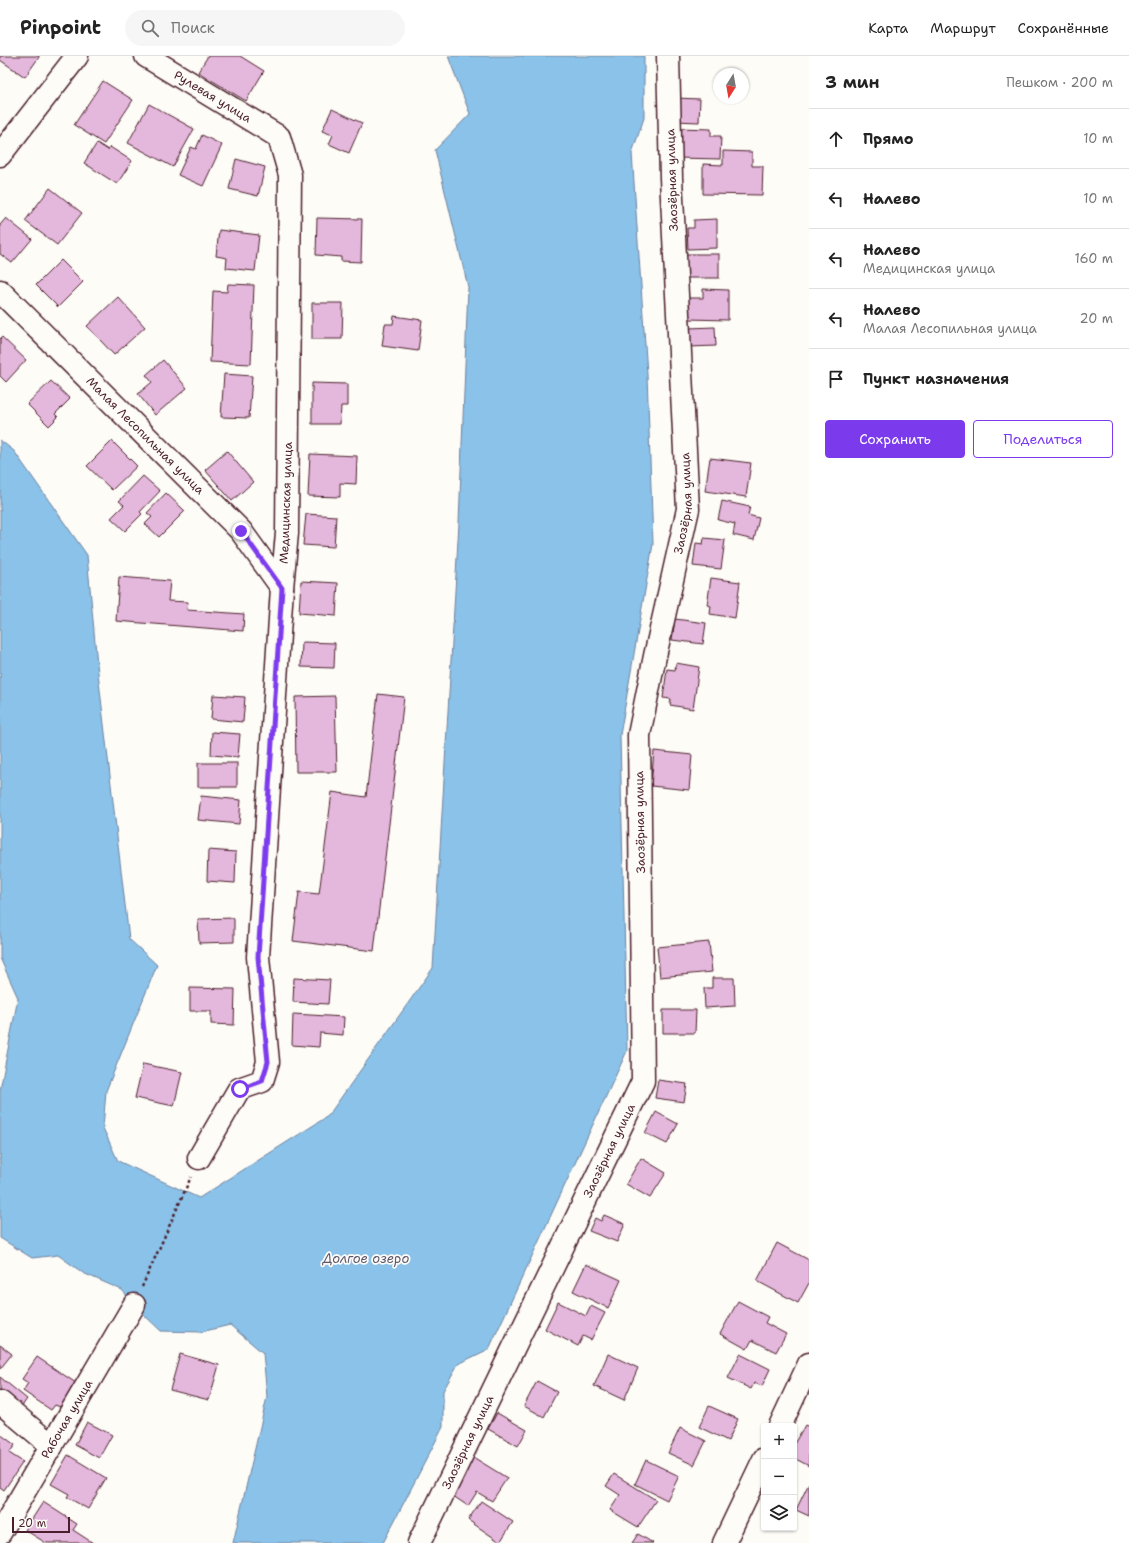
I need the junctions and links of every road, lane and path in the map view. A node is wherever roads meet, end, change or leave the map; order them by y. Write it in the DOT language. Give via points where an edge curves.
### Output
graph roads {
  1 [pos="77,56"];
  2 [pos="146,56"];
  3 [pos="668,56"];
  4 [pos="279,137"];
  5 [pos="0,155"];
  6 [pos="0,291"];
  7 [pos="282,588"];
  8 [pos="199,1158"];
  9 [pos="134,1305"];
  10 [pos="809,1364"];
  11 [pos="0,1402"];
  12 [pos="781,1423"];
  13 [pos="52,1446"];
  14 [pos="761,1465"];
  15 [pos="0,1533"];
  16 [pos="419,1543"];
  17 [pos="724,1543"];
  1 -- 5 [label="street"];
  2 -- 4 [label="street, Рулевая улица"];
  3 -- 16 [label="street, Заозёрная улица" via="671,178 688,509 639,735 643,1081"];
  4 -- 7 [label="street, Медицинская улица" via="290,174 287,534"];
  6 -- 7 [label="street, Малая Лесопильная улица" via="241,531"];
  7 -- 8 [label="street, Медицинская улица" via="258,957 268,1062 262,1081 240,1089"];
  8 -- 9 [label="path"];
  9 -- 13 [label="street, Рабочая улица"];
  10 -- 12 [label="street"];
  11 -- 13 [label="street"];
  13 -- 15 [label="street, Рабочая улица"];
  14 -- 17 [label="street"];
}
